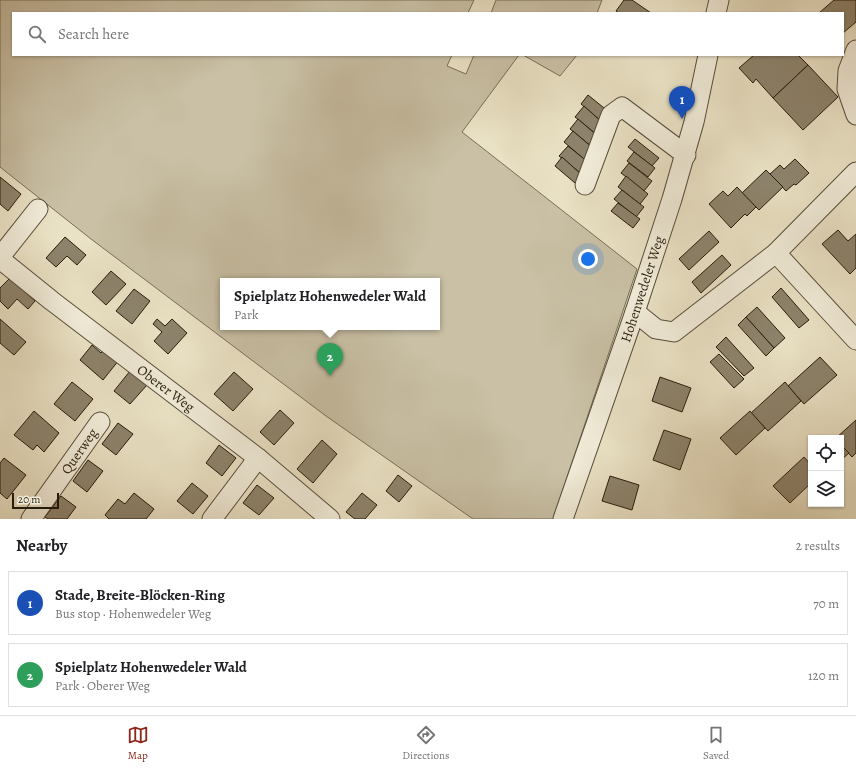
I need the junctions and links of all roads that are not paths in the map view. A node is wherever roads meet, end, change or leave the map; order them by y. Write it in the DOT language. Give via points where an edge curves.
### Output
graph roads {
  1 [pos="718,0"];
  2 [pos="716,12"];
  3 [pos="856,50"];
  4 [pos="708,56"];
  5 [pos="856,115"];
  6 [pos="686,155"];
  7 [pos="856,172"];
  8 [pos="585,185"];
  9 [pos="38,208"];
  10 [pos="776,253"];
  11 [pos="0,258"];
  12 [pos="635,312"];
  13 [pos="856,340"];
  14 [pos="100,422"];
  15 [pos="258,458"];
  16 [pos="31,519"];
  17 [pos="212,519"];
  18 [pos="330,519"];
  19 [pos="563,519"];
  1 -- 2 [label="street"];
  3 -- 5 [label="street" via="848,71 847,89"];
  4 -- 6 [label="street, Hohenwedeler Weg"];
  6 -- 8 [label="street" via="622,107 611,115"];
  6 -- 12 [label="street, Hohenwedeler Weg"];
  7 -- 10 [label="street"];
  9 -- 11 [label="street"];
  10 -- 12 [label="street" via="674,332 656,329"];
  10 -- 13 [label="street"];
  11 -- 15 [label="street, Oberer Weg" via="52,301"];
  12 -- 19 [label="street, Hohenwedeler Weg"];
  14 -- 16 [label="street, Querweg"];
  15 -- 17 [label="street"];
  15 -- 18 [label="street, Oberer Weg"];
}
